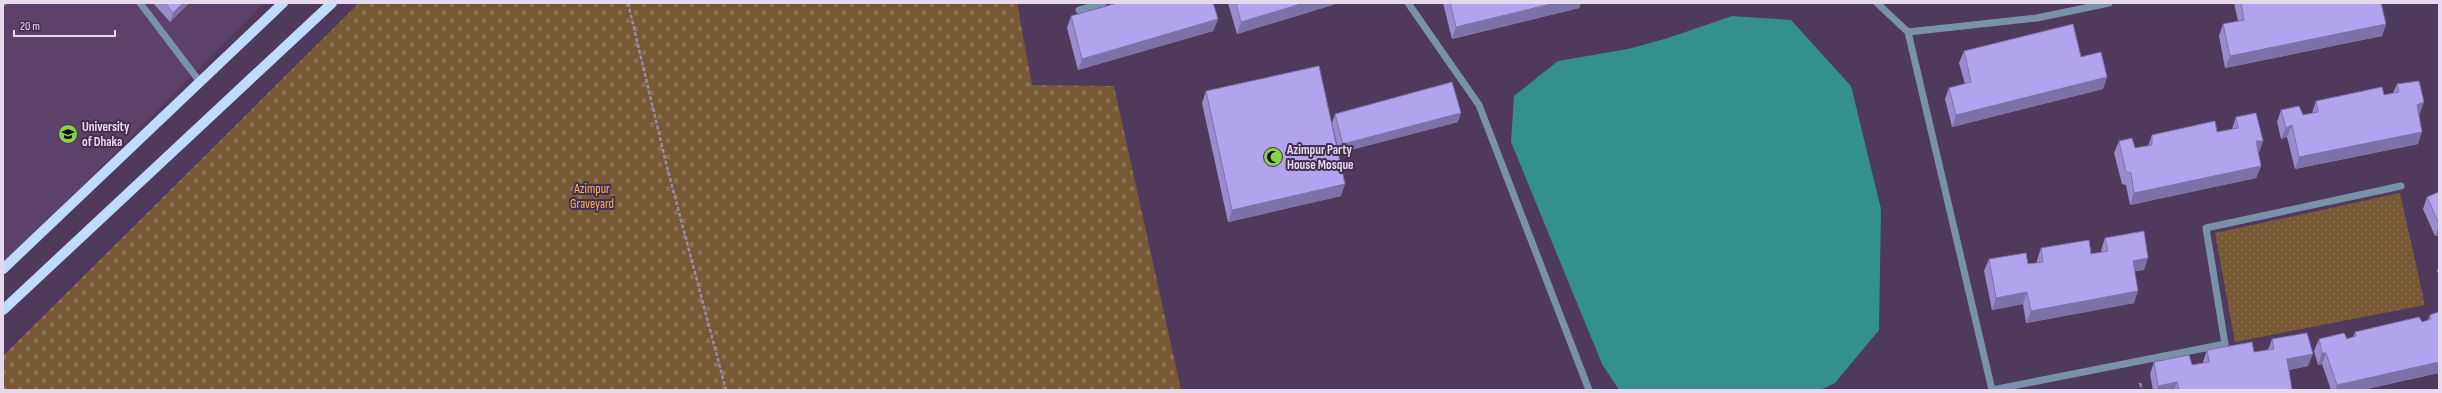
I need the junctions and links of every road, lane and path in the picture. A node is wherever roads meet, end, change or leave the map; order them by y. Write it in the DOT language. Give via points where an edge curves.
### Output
graph roads {
  1 [pos="140,3"];
  2 [pos="283,3"];
  3 [pos="332,3"];
  4 [pos="628,3"];
  5 [pos="1103,3"];
  6 [pos="1408,3"];
  7 [pos="1877,3"];
  8 [pos="2109,3"];
  9 [pos="1079,10"];
  10 [pos="1908,32"];
  11 [pos="200,82"];
  12 [pos="2402,186"];
  13 [pos="3,269"];
  14 [pos="3,310"];
  15 [pos="726,390"];
  16 [pos="1589,390"];
  17 [pos="1992,390"];
  1 -- 11 [label="street"];
  2 -- 11 [label="main road"];
  3 -- 14 [label="main road"];
  4 -- 15 [label="path" via="667,167"];
  5 -- 9 [label="street"];
  6 -- 16 [label="street" via="1479,105"];
  7 -- 10 [label="street"];
  8 -- 10 [label="street" via="2037,18"];
  10 -- 17 [label="street"];
  11 -- 13 [label="main road"];
  12 -- 17 [label="street" via="2206,228 2225,344"];
}
